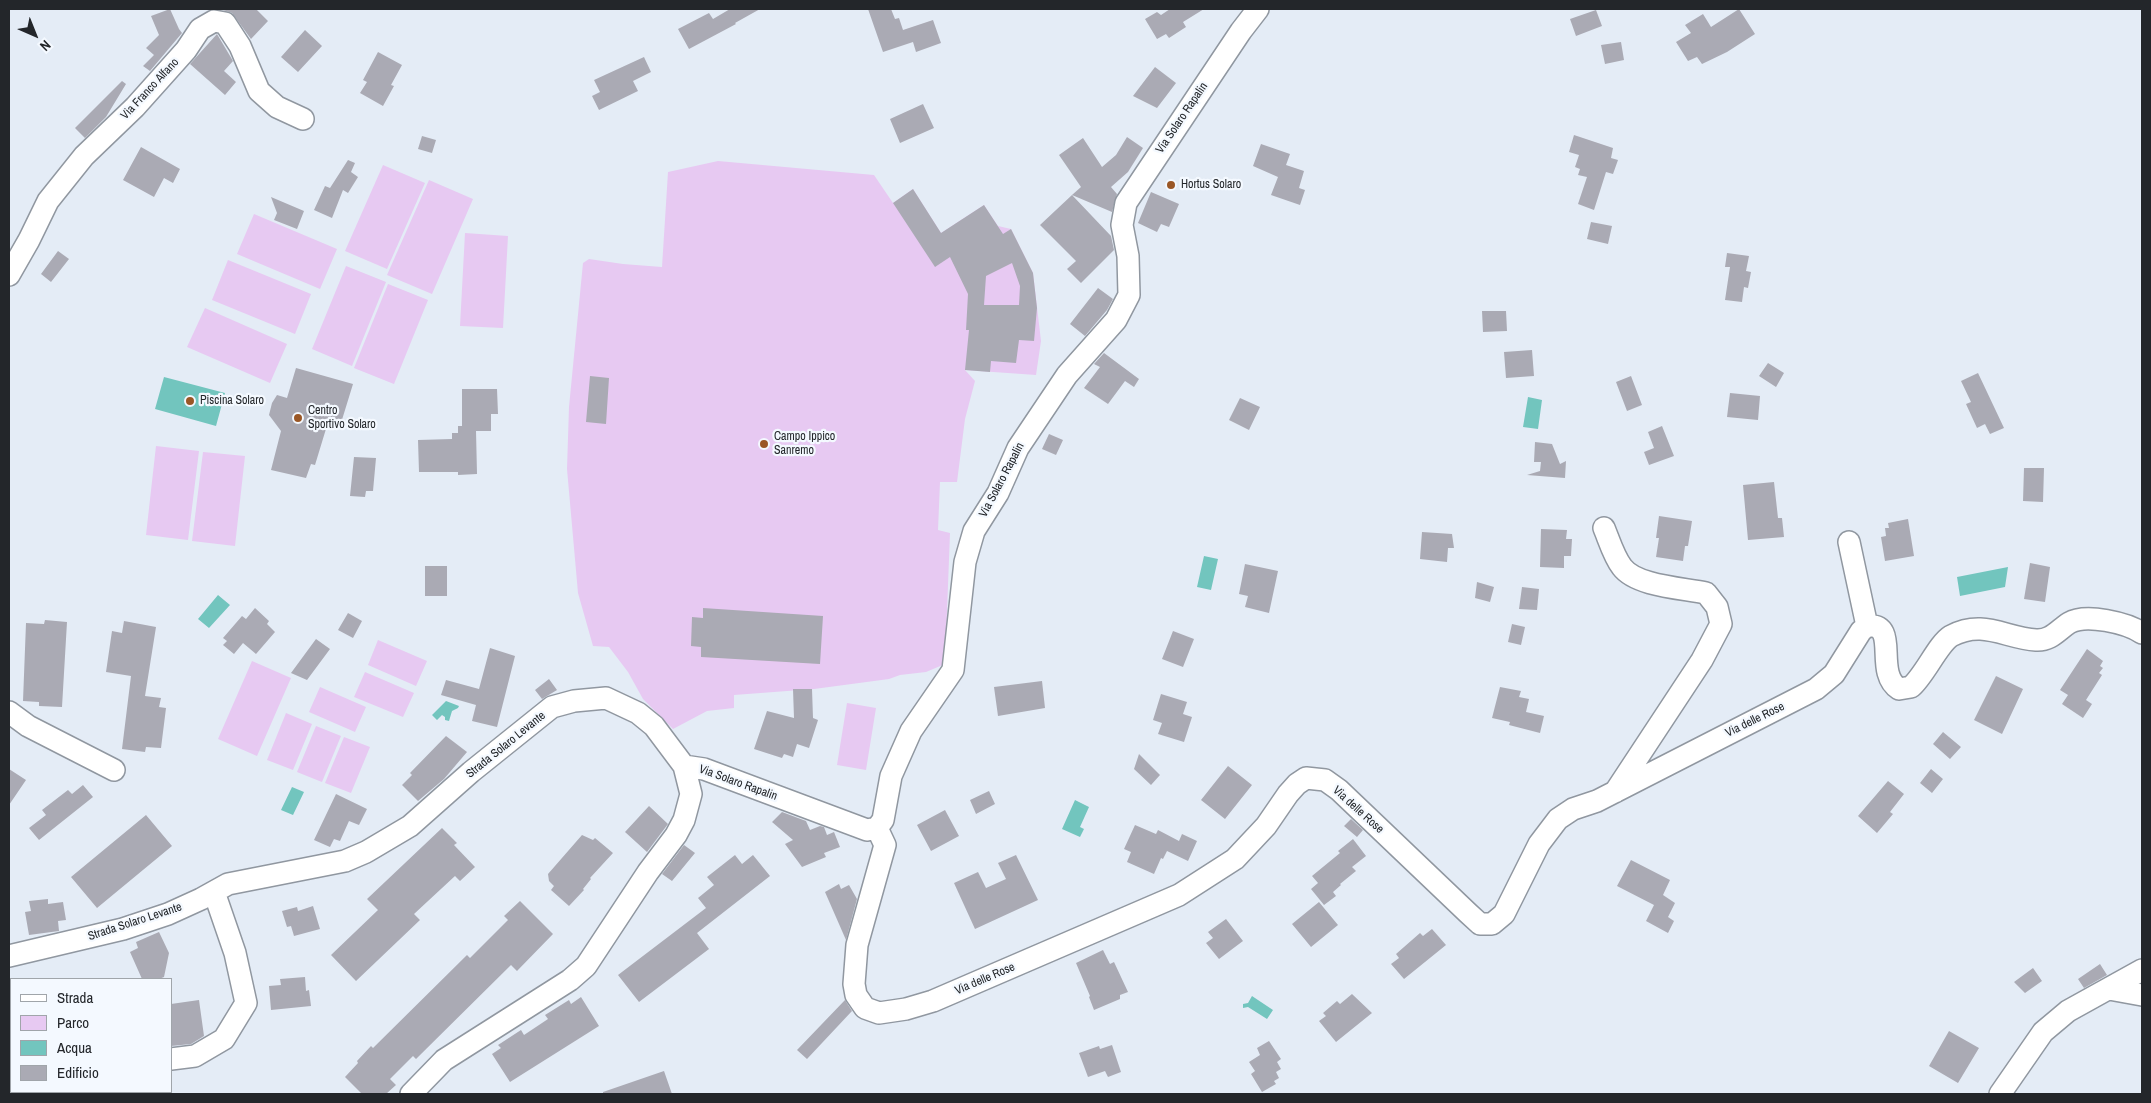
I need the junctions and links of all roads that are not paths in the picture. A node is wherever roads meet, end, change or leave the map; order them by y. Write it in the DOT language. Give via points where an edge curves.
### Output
graph roads {
  1 [pos="1258,9"];
  2 [pos="303,119"];
  3 [pos="9,275"];
  4 [pos="1604,528"];
  5 [pos="1849,542"];
  6 [pos="1866,626"];
  7 [pos="2142,633"];
  8 [pos="9,712"];
  9 [pos="684,766"];
  10 [pos="114,770"];
  11 [pos="1615,792"];
  12 [pos="877,828"];
  13 [pos="214,892"];
  14 [pos="9,956"];
  15 [pos="2142,970"];
  16 [pos="2109,990"];
  17 [pos="2142,995"];
  18 [pos="172,1059"];
  19 [pos="411,1094"];
  20 [pos="2000,1094"];
  1 -- 12 [label="street, Via Solaro Rapalin" via="1240,31 1126,203 1122,225 1128,256 1129,295 1116,320 1067,375 1018,448 998,493 974,531 965,562 953,670 911,732 892,776 883,820"];
  2 -- 3 [label="street, Via Franco Alfano" via="277,107 259,91 240,46 225,23 214,21 200,29 186,50 135,107 84,156 54,193"];
  4 -- 11 [label="street" via="1621,566 1630,575 1640,581 1706,593 1717,608 1721,624 1702,660"];
  5 -- 6 [label="street"];
  6 -- 7 [label="street" via="1875,625 1881,629 1885,638 1888,678 1899,689 1911,687 1949,638 1966,630 1990,629 2037,640 2052,637 2070,622 2087,618 2117,622"];
  6 -- 11 [label="street, Via delle Rose" via="1834,674 1816,689"];
  8 -- 10 [label="street" via="28,726"];
  9 -- 12 [label="street, Via Solaro Rapalin" via="704,769 868,830"];
  9 -- 13 [label="street, Strada Solaro Levante" via="654,726 638,713 606,698 574,701 552,707 538,717 410,826 366,852 345,861 228,884"];
  9 -- 19 [label="street, Strada Solaro Levante" via="691,794 684,820 586,966 570,980 444,1060"];
  11 -- 12 [label="street, Via delle Rose" via="1573,809 1558,819 1539,844 1504,914 1492,924 1480,924 1339,790 1325,780 1306,778 1288,794 1266,826 1235,859 1179,895 934,1001 879,1013 865,1008 856,995 854,984 857,945 886,845"];
  13 -- 14 [label="street, Strada Solaro Levante" via="168,914"];
  13 -- 18 [label="street" via="235,953 246,1003 224,1039 195,1056"];
  15 -- 16 [label="street"];
  16 -- 17 [label="street"];
  16 -- 20 [label="street" via="2068,1011 2043,1032"];
}
